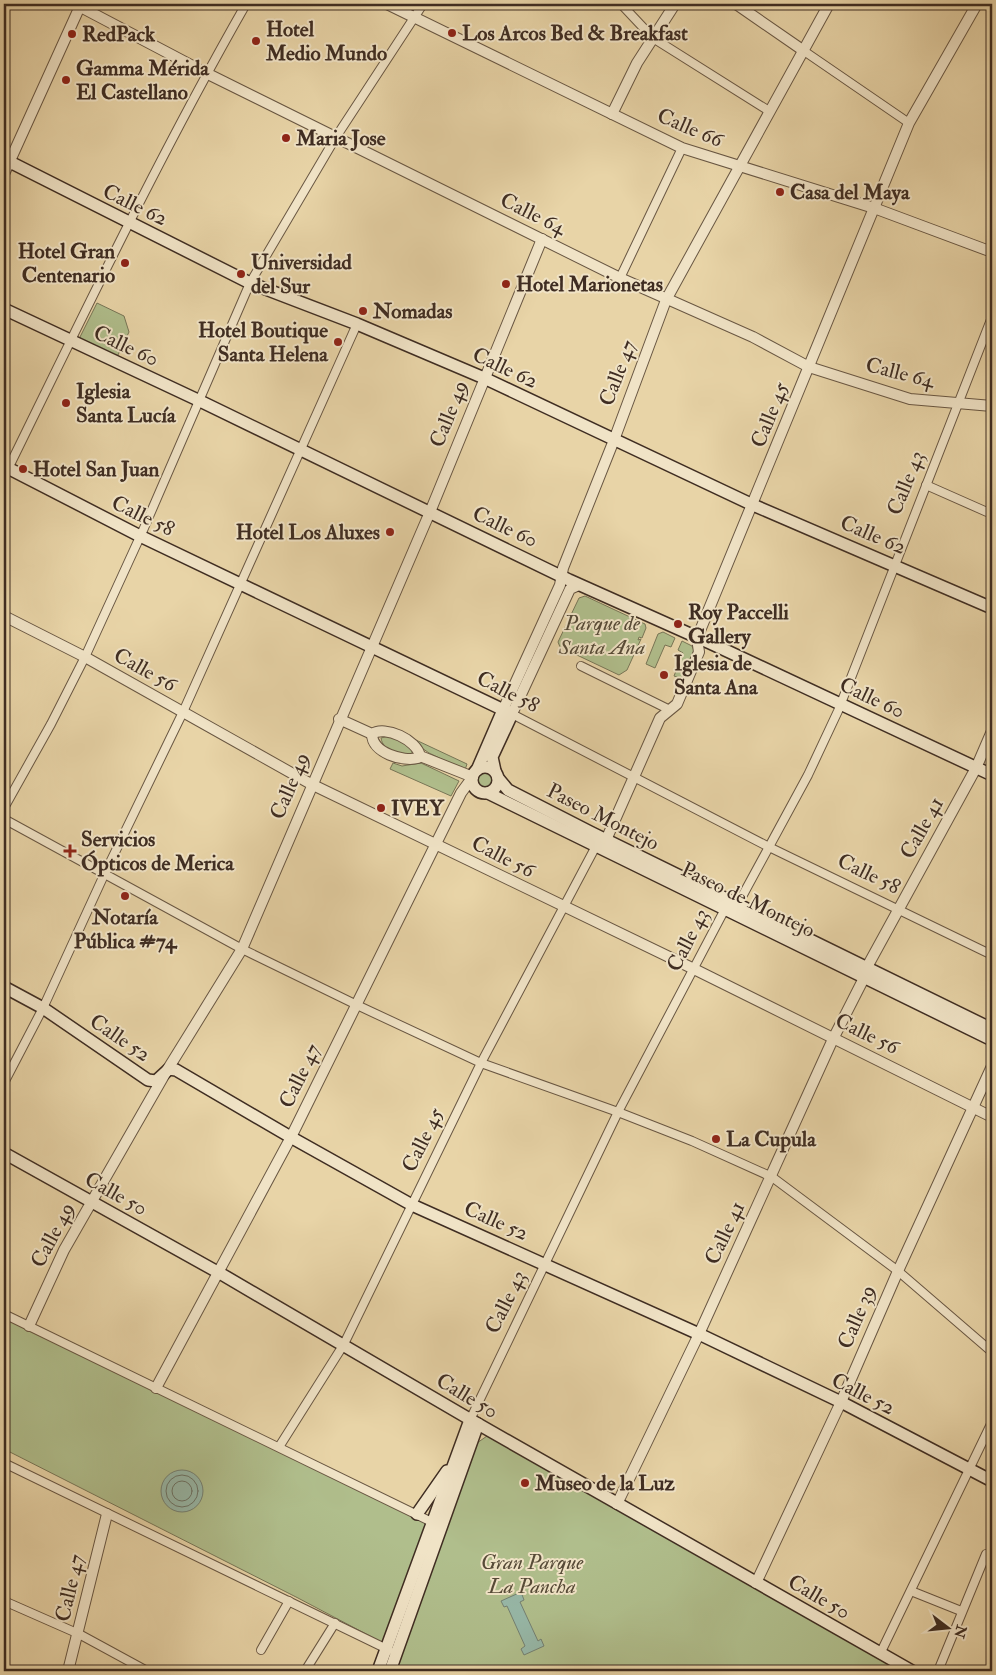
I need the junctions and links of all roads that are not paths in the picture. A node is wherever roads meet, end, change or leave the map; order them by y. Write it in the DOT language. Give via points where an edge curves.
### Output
graph roads {
  1 [pos="246,4"];
  2 [pos="387,4"];
  3 [pos="423,4"];
  4 [pos="621,4"];
  5 [pos="675,4"];
  6 [pos="736,4"];
  7 [pos="829,4"];
  8 [pos="977,4"];
  9 [pos="79,5"];
  10 [pos="414,17"];
  11 [pos="653,38"];
  12 [pos="804,51"];
  13 [pos="206,73"];
  14 [pos="769,111"];
  15 [pos="612,114"];
  16 [pos="909,123"];
  17 [pos="336,138"];
  18 [pos="682,148"];
  19 [pos="6,160"];
  20 [pos="738,168"];
  21 [pos="4,174"];
  22 [pos="874,208"];
  23 [pos="129,224"];
  24 [pos="542,239"];
  25 [pos="992,252"];
  26 [pos="620,278"];
  27 [pos="250,283"];
  28 [pos="666,300"];
  29 [pos="4,309"];
  30 [pos="992,318"];
  31 [pos="357,324"];
  32 [pos="70,342"];
  33 [pos="810,367"];
  34 [pos="484,378"];
  35 [pos="200,401"];
  36 [pos="958,405"];
  37 [pos="992,406"];
  38 [pos="614,440"];
  39 [pos="300,450"];
  40 [pos="5,471"];
  41 [pos="926,485"];
  42 [pos="753,504"];
  43 [pos="430,512"];
  44 [pos="987,512"];
  45 [pos="140,536"];
  46 [pos="894,564"];
  47 [pos="562,576"];
  48 [pos="243,584"];
  49 [pos="579,585"];
  50 [pos="992,608"];
  51 [pos="4,616"];
  52 [pos="697,638"];
  53 [pos="372,646"];
  54 [pos="85,657"];
  55 [pos="581,666"];
  56 [pos="518,690"];
  57 [pos="840,704"];
  58 [pos="670,710"];
  59 [pos="183,712"];
  60 [pos="507,712"];
  61 [pos="339,719"];
  62 [pos="992,732"];
  63 [pos="372,734"];
  64 [pos="420,756"];
  65 [pos="976,768"];
  66 [pos="497,774"];
  67 [pos="474,775"];
  68 [pos="992,775"];
  69 [pos="635,778"];
  70 [pos="311,784"];
  71 [pos="488,793"];
  72 [pos="4,808"];
  73 [pos="4,820"];
  74 [pos="606,840"];
  75 [pos="435,844"];
  76 [pos="596,846"];
  77 [pos="769,847"];
  78 [pos="104,875"];
  79 [pos="738,904"];
  80 [pos="564,908"];
  81 [pos="724,909"];
  82 [pos="898,909"];
  83 [pos="242,949"];
  84 [pos="992,955"];
  85 [pos="694,970"];
  86 [pos="866,972"];
  87 [pos="4,987"];
  88 [pos="356,1004"];
  89 [pos="43,1008"];
  90 [pos="992,1028"];
  91 [pos="833,1038"];
  92 [pos="992,1040"];
  93 [pos="481,1063"];
  94 [pos="992,1066"];
  95 [pos="166,1072"];
  96 [pos="4,1083"];
  97 [pos="974,1108"];
  98 [pos="618,1112"];
  99 [pos="992,1117"];
  100 [pos="291,1137"];
  101 [pos="4,1153"];
  102 [pos="772,1177"];
  103 [pos="92,1202"];
  104 [pos="412,1205"];
  105 [pos="545,1263"];
  106 [pos="898,1271"];
  107 [pos="220,1273"];
  108 [pos="4,1314"];
  109 [pos="29,1326"];
  110 [pos="699,1334"];
  111 [pos="344,1344"];
  112 [pos="992,1352"];
  113 [pos="156,1388"];
  114 [pos="841,1402"];
  115 [pos="474,1422"];
  116 [pos="992,1422"];
  117 [pos="279,1447"];
  118 [pos="456,1458"];
  119 [pos="4,1463"];
  120 [pos="968,1470"];
  121 [pos="992,1482"];
  122 [pos="617,1504"];
  123 [pos="107,1514"];
  124 [pos="416,1514"];
  125 [pos="437,1524"];
  126 [pos="989,1555"];
  127 [pos="756,1583"];
  128 [pos="911,1591"];
  129 [pos="289,1600"];
  130 [pos="4,1601"];
  131 [pos="961,1611"];
  132 [pos="335,1623"];
  133 [pos="79,1634"];
  134 [pos="261,1650"];
  135 [pos="391,1651"];
  136 [pos="880,1654"];
  137 [pos="941,1670"];
  138 [pos="68,1671"];
  139 [pos="147,1671"];
  140 [pos="305,1671"];
  141 [pos="378,1671"];
  142 [pos="390,1671"];
  143 [pos="912,1671"];
  1 -- 13 [label="street"];
  2 -- 10 [label="street, Calle 66"];
  3 -- 10 [label="street"];
  4 -- 11 [label="street"];
  5 -- 11 [label="street"];
  6 -- 12 [label="street"];
  7 -- 12 [label="street, Calle 47"];
  8 -- 16 [label="street, Calle 45"];
  9 -- 13 [label="street, Calle 64"];
  9 -- 19 [label="street"];
  10 -- 15 [label="street, Calle 66"];
  10 -- 17 [label="street"];
  11 -- 14 [label="street"];
  11 -- 15 [label="street"];
  12 -- 14 [label="street, Calle 47"];
  12 -- 16 [label="street"];
  13 -- 17 [label="street, Calle 64"];
  13 -- 23 [label="street"];
  14 -- 20 [label="street, Calle 47"];
  15 -- 18 [label="street, Calle 66"];
  16 -- 22 [label="street, Calle 45"];
  17 -- 24 [label="street, Calle 64"];
  17 -- 27 [label="street"];
  18 -- 20 [label="street, Calle 66"];
  18 -- 26 [label="street"];
  19 -- 21 [label="street"];
  19 -- 23 [label="main road, Calle 62"];
  20 -- 22 [label="street, Calle 66"];
  20 -- 28 [label="street, Calle 47"];
  22 -- 25 [label="street, Calle 66"];
  22 -- 33 [label="street, Calle 45"];
  23 -- 27 [label="main road, Calle 62"];
  23 -- 32 [label="street"];
  24 -- 26 [label="street, Calle 64"];
  24 -- 34 [label="street, Calle 49"];
  26 -- 28 [label="street, Calle 64"];
  27 -- 31 [label="main road, Calle 62"];
  27 -- 35 [label="street"];
  28 -- 33 [label="street, Calle 64" via="753,337"];
  28 -- 38 [label="street, Calle 47"];
  29 -- 32 [label="main road, Calle 60"];
  30 -- 36 [label="street, Calle 43"];
  31 -- 34 [label="main road, Calle 62"];
  31 -- 39 [label="street"];
  32 -- 35 [label="main road, Calle 60"];
  32 -- 40 [label="street"];
  33 -- 36 [label="street, Calle 64" via="910,399"];
  33 -- 42 [label="street, Calle 45"];
  34 -- 38 [label="main road, Calle 62"];
  34 -- 43 [label="street, Calle 49"];
  35 -- 39 [label="main road, Calle 60"];
  35 -- 45 [label="street"];
  36 -- 37 [label="street, Calle 64"];
  36 -- 41 [label="street, Calle 43"];
  38 -- 42 [label="main road, Calle 62"];
  38 -- 47 [label="street, Calle 47"];
  39 -- 43 [label="main road, Calle 60"];
  39 -- 48 [label="street"];
  40 -- 45 [label="main road, Calle 58"];
  41 -- 44 [label="street"];
  41 -- 46 [label="street, Calle 43"];
  42 -- 46 [label="main road, Calle 62"];
  42 -- 52 [label="street, Calle 45"];
  43 -- 47 [label="main road, Calle 60"];
  43 -- 53 [label="street, Calle 49"];
  45 -- 48 [label="main road, Calle 58"];
  45 -- 54 [label="street"];
  46 -- 50 [label="main road, Calle 62"];
  46 -- 57 [label="street, Calle 43"];
  47 -- 49 [label="main road, Calle 60"];
  47 -- 56 [label="street, Calle 47"];
  48 -- 53 [label="main road, Calle 58"];
  48 -- 59 [label="street"];
  49 -- 52 [label="main road, Calle 60"];
  49 -- 56 [label="street, Calle 47" via="570,588"];
  51 -- 54 [label="street, Calle 56"];
  52 -- 57 [label="main road, Calle 60"];
  52 -- 58 [label="street, Calle 45" via="699,652 677,704"];
  53 -- 60 [label="main road, Calle 58"];
  53 -- 61 [label="street, Calle 49"];
  54 -- 59 [label="street, Calle 56"];
  54 -- 72 [label="street"];
  55 -- 58 [label="street"];
  56 -- 60 [label="street, Calle 47"];
  57 -- 65 [label="main road, Calle 60"];
  57 -- 77 [label="street, Calle 43" via="808,775"];
  58 -- 69 [label="street, Calle 45" via="660,718"];
  59 -- 70 [label="street, Calle 56"];
  59 -- 78 [label="street"];
  60 -- 66 [label="main road, Calle 47" via="492,757"];
  60 -- 67 [label="main road, Calle 47"];
  60 -- 69 [label="street, Calle 58"];
  61 -- 63 [label="street"];
  61 -- 70 [label="street, Calle 49"];
  62 -- 65 [label="street, Calle 41"];
  63 -- 64 [label="street" via="382,731 396,735 415,746"];
  63 -- 64 [label="street" via="374,743 390,754 407,760"];
  64 -- 67 [label="street"];
  65 -- 68 [label="main road, Calle 60"];
  65 -- 82 [label="street, Calle 41"];
  66 -- 67 [label="main road" via="486,767"];
  66 -- 71 [label="main road" via="497,786"];
  66 -- 74 [label="main road, Paseo Montejo" via="508,790"];
  67 -- 71 [label="main road" via="475,788 480,793"];
  67 -- 75 [label="street, Calle 47"];
  69 -- 74 [label="street, Calle 45"];
  69 -- 77 [label="street, Calle 58"];
  70 -- 75 [label="street, Calle 56"];
  70 -- 83 [label="street, Calle 49"];
  71 -- 76 [label="main road, Paseo de Montejo"];
  73 -- 78 [label="street"];
  74 -- 79 [label="main road, Paseo Montejo"];
  75 -- 80 [label="street, Calle 56"];
  75 -- 88 [label="street, Calle 47"];
  76 -- 80 [label="street, Calle 45"];
  76 -- 81 [label="main road, Paseo de Montejo"];
  77 -- 79 [label="street, Calle 43"];
  77 -- 82 [label="street, Calle 58"];
  78 -- 83 [label="street"];
  78 -- 89 [label="street"];
  79 -- 86 [label="main road, Paseo Montejo"];
  80 -- 85 [label="street, Calle 56"];
  80 -- 93 [label="street, Calle 45"];
  81 -- 85 [label="street, Calle 43"];
  81 -- 86 [label="main road, Paseo de Montejo"];
  82 -- 84 [label="street, Calle 58"];
  82 -- 86 [label="street, Calle 41"];
  83 -- 88 [label="street"];
  83 -- 95 [label="street, Calle 49"];
  85 -- 91 [label="street, Calle 56"];
  85 -- 98 [label="street, Calle 43"];
  86 -- 90 [label="main road, Paseo Montejo"];
  86 -- 91 [label="street, Calle 41"];
  86 -- 92 [label="main road, Paseo de Montejo"];
  87 -- 89 [label="main road, Calle 52"];
  88 -- 93 [label="street"];
  88 -- 100 [label="street, Calle 47"];
  89 -- 95 [label="main road, Calle 52" via="148,1080 156,1080"];
  89 -- 96 [label="street"];
  91 -- 97 [label="street, Calle 56"];
  91 -- 102 [label="street, Calle 41"];
  93 -- 98 [label="street"];
  93 -- 104 [label="street, Calle 45"];
  94 -- 97 [label="street, Calle 39"];
  95 -- 100 [label="main road, Calle 52" via="176,1070"];
  95 -- 103 [label="street, Calle 49"];
  97 -- 99 [label="street, Calle 56"];
  97 -- 106 [label="street, Calle 39"];
  98 -- 102 [label="street"];
  98 -- 105 [label="street, Calle 43"];
  100 -- 104 [label="main road, Calle 52"];
  100 -- 107 [label="street, Calle 47"];
  101 -- 103 [label="main road, Calle 50"];
  102 -- 106 [label="street"];
  102 -- 110 [label="street, Calle 41"];
  103 -- 107 [label="main road, Calle 50"];
  103 -- 109 [label="street, Calle 49" via="64,1250"];
  104 -- 105 [label="main road, Calle 52"];
  104 -- 111 [label="street, Calle 45"];
  105 -- 110 [label="main road, Calle 52"];
  105 -- 115 [label="street, Calle 43"];
  106 -- 112 [label="street"];
  106 -- 114 [label="street, Calle 39"];
  107 -- 111 [label="main road, Calle 50"];
  107 -- 113 [label="street, Calle 47"];
  108 -- 109 [label="street"];
  109 -- 113 [label="street"];
  110 -- 114 [label="main road, Calle 52"];
  110 -- 122 [label="street, Calle 41"];
  111 -- 115 [label="main road, Calle 50"];
  111 -- 117 [label="street, Calle 45"];
  113 -- 117 [label="street"];
  114 -- 120 [label="main road, Calle 52"];
  114 -- 127 [label="street, Calle 39"];
  115 -- 118 [label="main road, Calle 43"];
  115 -- 122 [label="main road, Calle 50"];
  115 -- 125 [label="main road, Calle 43"];
  116 -- 120 [label="street"];
  117 -- 124 [label="street"];
  118 -- 124 [label="main road"];
  118 -- 125 [label="main road, Calle 43"];
  119 -- 123 [label="street"];
  120 -- 121 [label="main road, Calle 52"];
  120 -- 128 [label="street"];
  122 -- 127 [label="main road, Calle 50"];
  123 -- 129 [label="street"];
  123 -- 133 [label="street, Calle 47"];
  124 -- 125 [label="street"];
  125 -- 135 [label="main road, Calle 43"];
  126 -- 131 [label="street"];
  127 -- 136 [label="main road, Calle 50"];
  128 -- 131 [label="street"];
  128 -- 136 [label="street"];
  129 -- 132 [label="street"];
  129 -- 134 [label="street"];
  130 -- 133 [label="street"];
  131 -- 137 [label="street"];
  132 -- 135 [label="street"];
  132 -- 140 [label="street"];
  133 -- 138 [label="street, Calle 47"];
  133 -- 139 [label="street"];
  135 -- 141 [label="main road, Calle 43"];
  135 -- 142 [label="main road, Calle 43"];
  136 -- 143 [label="main road, Calle 50"];
}
